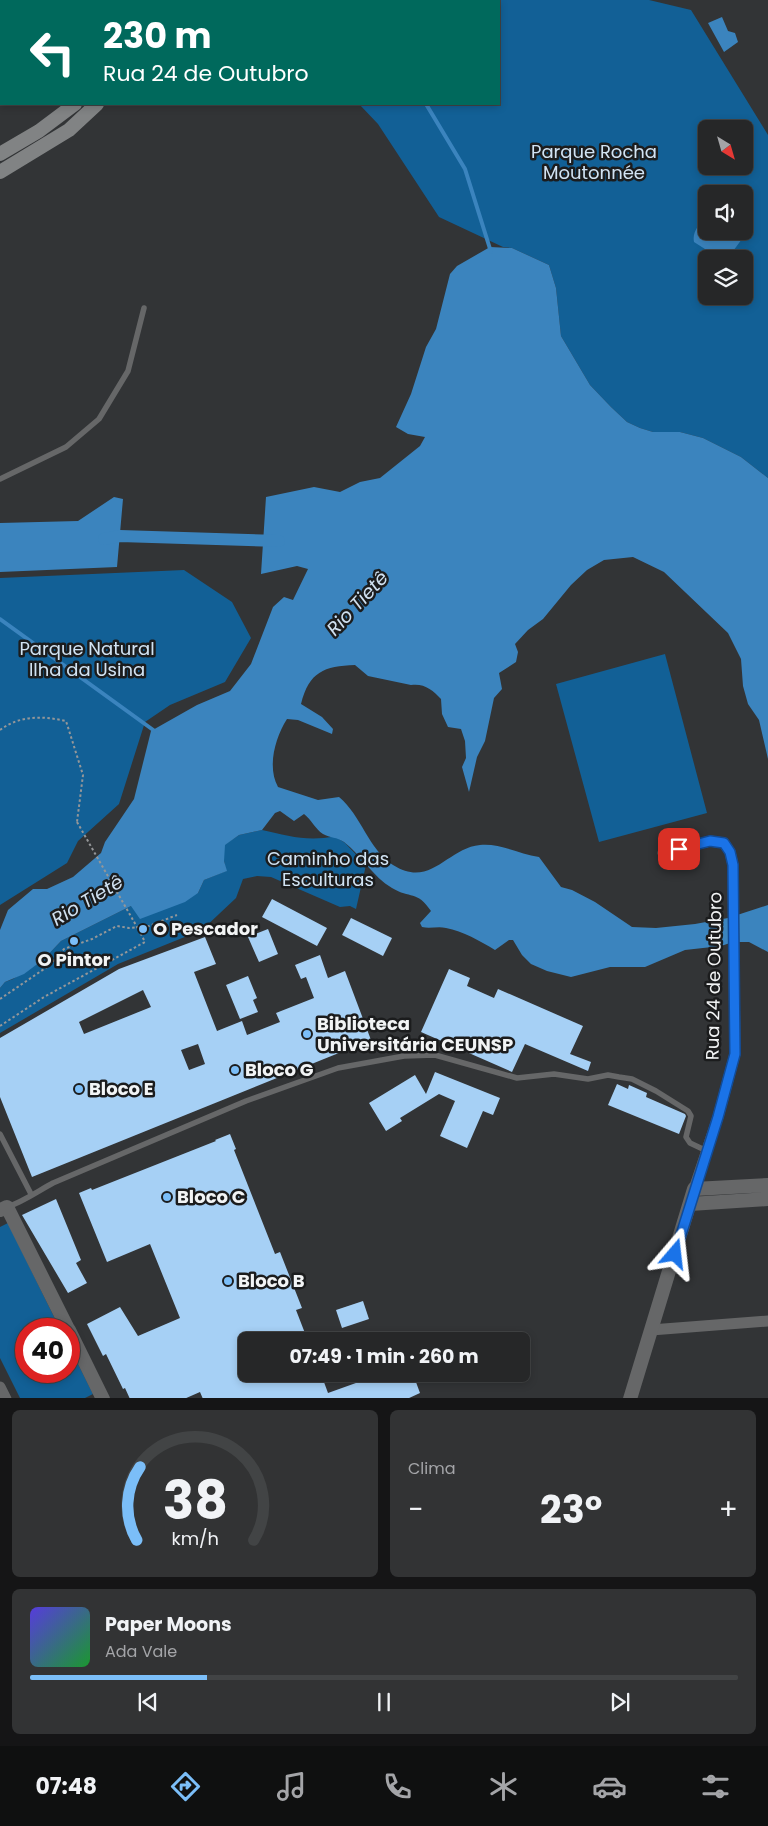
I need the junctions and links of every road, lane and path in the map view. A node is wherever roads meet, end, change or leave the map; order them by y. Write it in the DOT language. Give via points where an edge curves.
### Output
graph roads {
  1 [pos="75,105"];
  2 [pos="96,105"];
  3 [pos="0,154"];
  4 [pos="0,172"];
  5 [pos="144,308"];
  6 [pos="0,479"];
  7 [pos="0,730"];
  8 [pos="664,853"];
  9 [pos="177,915"];
  10 [pos="0,1000"];
  11 [pos="0,1026"];
  12 [pos="0,1134"];
  13 [pos="707,1151"];
  14 [pos="768,1185"];
  15 [pos="694,1189"];
  16 [pos="31,1194"];
  17 [pos="768,1199"];
  18 [pos="690,1204"];
  19 [pos="4,1208"];
  20 [pos="62,1318"];
  21 [pos="768,1321"];
  22 [pos="651,1330"];
  23 [pos="80,1353"];
  24 [pos="0,1387"];
  25 [pos="6,1398"];
  26 [pos="103,1398"];
  27 [pos="630,1398"];
  1 -- 3 [label="main road"];
  2 -- 4 [label="main road" via="69,130"];
  5 -- 6 [label="lane" via="128,371 99,419 66,447"];
  7 -- 11 [label="path, bridge" via="10,723 44,716 66,721 83,775 77,822 145,942 44,997"];
  8 -- 13 [label="street, Rua 24 de Outubro" via="710,841 724,843 733,865 735,1054"];
  9 -- 10 [label="path" via="149,926 117,926 64,949 50,965"];
  12 -- 16 [label="lane"];
  13 -- 15 [label="street, Rua 24 de Outubro"];
  13 -- 16 [label="lane" via="690,1143 686,1137 691,1116 688,1112 632,1079 608,1075 588,1079 554,1074 516,1078 435,1055 404,1056 338,1068 246,1101"];
  14 -- 15 [label="street"];
  15 -- 18 [label="street, Rua 24 de Outubro"];
  16 -- 19 [label="lane" via="20,1203"];
  17 -- 18 [label="street"];
  18 -- 22 [label="street, Rua 24 de Outubro"];
  19 -- 20 [label="street"];
  21 -- 22 [label="street"];
  22 -- 27 [label="street, Rua 24 de Outubro"];
  23 -- 26 [label="street"];
  24 -- 25 [label="street"];
}
